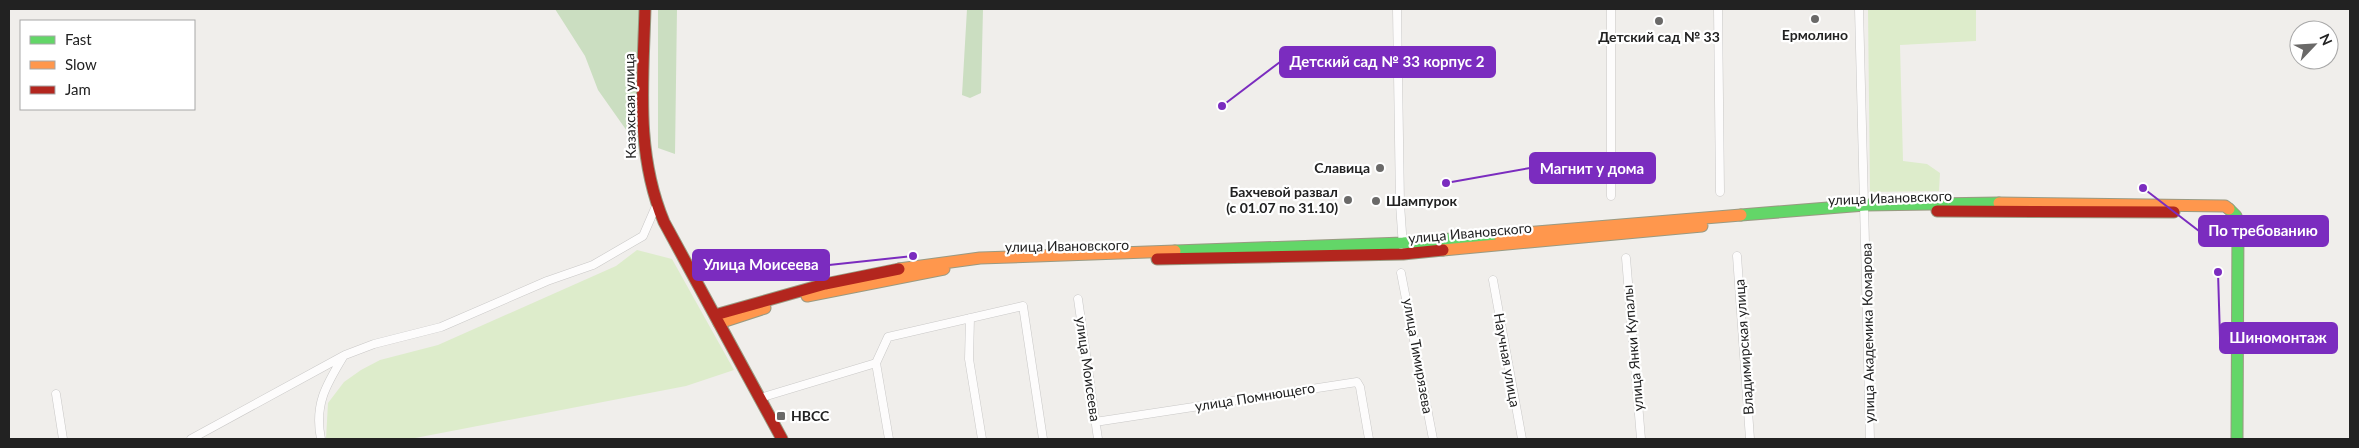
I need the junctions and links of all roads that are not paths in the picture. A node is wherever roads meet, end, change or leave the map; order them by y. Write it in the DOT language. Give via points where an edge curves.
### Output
graph roads {
  1 [pos="645,9"];
  2 [pos="1397,9"];
  3 [pos="1611,9"];
  4 [pos="1718,9"];
  5 [pos="1859,9"];
  6 [pos="1720,192"];
  7 [pos="1611,196"];
  8 [pos="656,206"];
  9 [pos="1866,208"];
  10 [pos="1403,248"];
  11 [pos="1737,256"];
  12 [pos="1626,258"];
  13 [pos="1401,273"];
  14 [pos="1493,280"];
  15 [pos="1078,300"];
  16 [pos="970,318"];
  17 [pos="717,319"];
  18 [pos="344,355"];
  19 [pos="876,363"];
  20 [pos="56,394"];
  21 [pos="760,398"];
  22 [pos="1095,422"];
  23 [pos="63,439"];
  24 [pos="191,439"];
  25 [pos="321,439"];
  26 [pos="782,439"];
  27 [pos="889,439"];
  28 [pos="982,439"];
  29 [pos="1043,439"];
  30 [pos="1098,439"];
  31 [pos="1369,439"];
  32 [pos="1433,439"];
  33 [pos="1522,439"];
  34 [pos="1641,439"];
  35 [pos="1750,439"];
  36 [pos="1870,439"];
  37 [pos="2237,439"];
  1 -- 8 [label="street, Казахская улица" via="643,148"];
  2 -- 10 [label="street"];
  3 -- 7 [label="street"];
  4 -- 6 [label="street"];
  5 -- 9 [label="street, улица Академика Комарова"];
  8 -- 17 [label="street, Казахская улица"];
  8 -- 18 [label="street" via="643,236 593,265 547,281 441,327"];
  9 -- 10 [label="street, улица Ивановского"];
  9 -- 36 [label="street, улица Академика Комарова"];
  9 -- 37 [label="street, улица Ивановского" via="2227,209 2236,216 2238,224"];
  10 -- 17 [label="street, улица Ивановского" via="972,259 924,264 825,284"];
  11 -- 35 [label="street, Владимирская улица"];
  12 -- 34 [label="street, улица Янки Купалы"];
  13 -- 32 [label="street, улица Тимирязева"];
  14 -- 33 [label="street, Научная улица"];
  15 -- 22 [label="street, улица Моисеева"];
  16 -- 19 [label="street" via="888,337"];
  16 -- 28 [label="street" via="969,359"];
  16 -- 29 [label="street" via="1023,306"];
  17 -- 21 [label="street, Казахская улица"];
  18 -- 24 [label="street"];
  18 -- 25 [label="street" via="324,390 320,408"];
  19 -- 21 [label="street"];
  19 -- 27 [label="street"];
  20 -- 23 [label="street"];
  21 -- 26 [label="street, Казахская улица"];
  22 -- 30 [label="street, улица Моисеева"];
  22 -- 31 [label="street, улица Помнющего" via="1358,382"];
}
